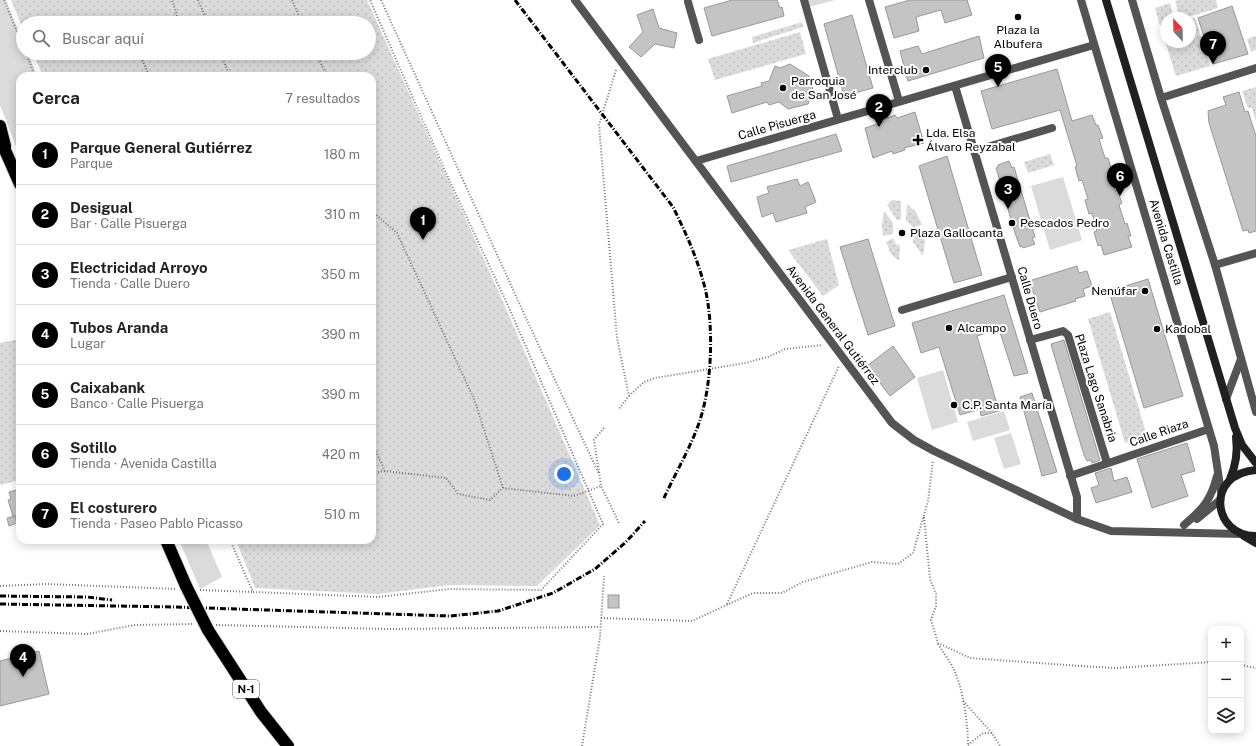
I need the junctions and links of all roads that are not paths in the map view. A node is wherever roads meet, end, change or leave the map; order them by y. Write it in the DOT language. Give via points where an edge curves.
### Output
graph roads {
  1 [pos="575,0"];
  2 [pos="804,0"];
  3 [pos="869,0"];
  4 [pos="1081,0"];
  5 [pos="1106,0"];
  6 [pos="1132,0"];
  7 [pos="690,1"];
  8 [pos="699,40"];
  9 [pos="1094,45"];
  10 [pos="1256,68"];
  11 [pos="955,86"];
  12 [pos="1161,98"];
  13 [pos="899,102"];
  14 [pos="838,119"];
  15 [pos="0,126"];
  16 [pos="1052,128"];
  17 [pos="0,139"];
  18 [pos="974,152"];
  19 [pos="5,160"];
  20 [pos="696,161"];
  21 [pos="16,178"];
  22 [pos="1256,253"];
  23 [pos="1215,264"];
  24 [pos="1012,277"];
  25 [pos="902,310"];
  26 [pos="1030,340"];
  27 [pos="1241,359"];
  28 [pos="1226,399"];
  29 [pos="1256,412"];
  30 [pos="1235,428"];
  31 [pos="1209,429"];
  32 [pos="1256,462"];
  33 [pos="1107,463"];
  34 [pos="1256,470"];
  35 [pos="1218,471"];
  36 [pos="1070,476"];
  37 [pos="1230,479"];
  38 [pos="1220,496"];
  39 [pos="1077,519"];
  40 [pos="1184,525"];
  41 [pos="1166,532"];
  42 [pos="1242,535"];
  43 [pos="1256,536"];
  44 [pos="1256,543"];
  45 [pos="168,544"];
  46 [pos="288,746"];
  1 -- 20 [label="street, Avenida General Gutiérrez"];
  2 -- 14 [label="street"];
  3 -- 13 [label="street"];
  4 -- 9 [label="street, Avenida Castilla"];
  5 -- 28 [label="street, Avenida Castilla"];
  6 -- 12 [label="street"];
  7 -- 8 [label="street"];
  9 -- 11 [label="street, Calle Pisuerga"];
  9 -- 31 [label="street, Avenida Castilla"];
  10 -- 12 [label="street"];
  11 -- 13 [label="street, Calle Pisuerga"];
  11 -- 18 [label="street, Calle Duero"];
  12 -- 23 [label="street"];
  13 -- 14 [label="street, Calle Pisuerga"];
  14 -- 20 [label="street, Calle Pisuerga"];
  15 -- 19 [label="highway"];
  16 -- 18 [label="street"];
  17 -- 19 [label="highway"];
  18 -- 24 [label="street, Calle Duero"];
  19 -- 21 [label="highway"];
  20 -- 39 [label="street, Avenida General Gutiérrez" via="892,423 934,451"];
  22 -- 23 [label="street"];
  23 -- 27 [label="street"];
  24 -- 25 [label="street"];
  24 -- 26 [label="street, Calle Duero"];
  26 -- 33 [label="street, Plaza Lago Sanabria" via="1057,331 1063,331 1068,335"];
  26 -- 36 [label="street, Calle Duero"];
  27 -- 28 [label="street"];
  27 -- 29 [label="street"];
  28 -- 30 [label="street, Avenida Castilla"];
  30 -- 32 [label="street, Avenida Castilla" via="1242,445"];
  30 -- 37 [label="street, Avenida Castilla" via="1236,456"];
  31 -- 33 [label="street, Calle Riaza"];
  31 -- 35 [label="street, Avenida Castilla"];
  33 -- 36 [label="street, Calle Riaza"];
  34 -- 37 [label="street" via="1240,473"];
  35 -- 38 [label="street, Avenida Castilla"];
  35 -- 40 [label="street, Avenida General Gutiérrez" via="1207,504"];
  36 -- 39 [label="street, Calle Duero" via="1076,497"];
  37 -- 38 [label="street"];
  38 -- 40 [label="street, Avenida General Gutiérrez" via="1200,517"];
  38 -- 42 [label="street" via="1222,514"];
  39 -- 41 [label="street, Avenida General Gutiérrez" via="1110,531"];
  40 -- 41 [label="street, Avenida General Gutiérrez"];
  41 -- 42 [label="street, Avenida General Gutiérrez"];
  42 -- 43 [label="street"];
  42 -- 44 [label="street"];
  45 -- 46 [label="highway, N-1, bridge" via="209,628 261,712"];
}
